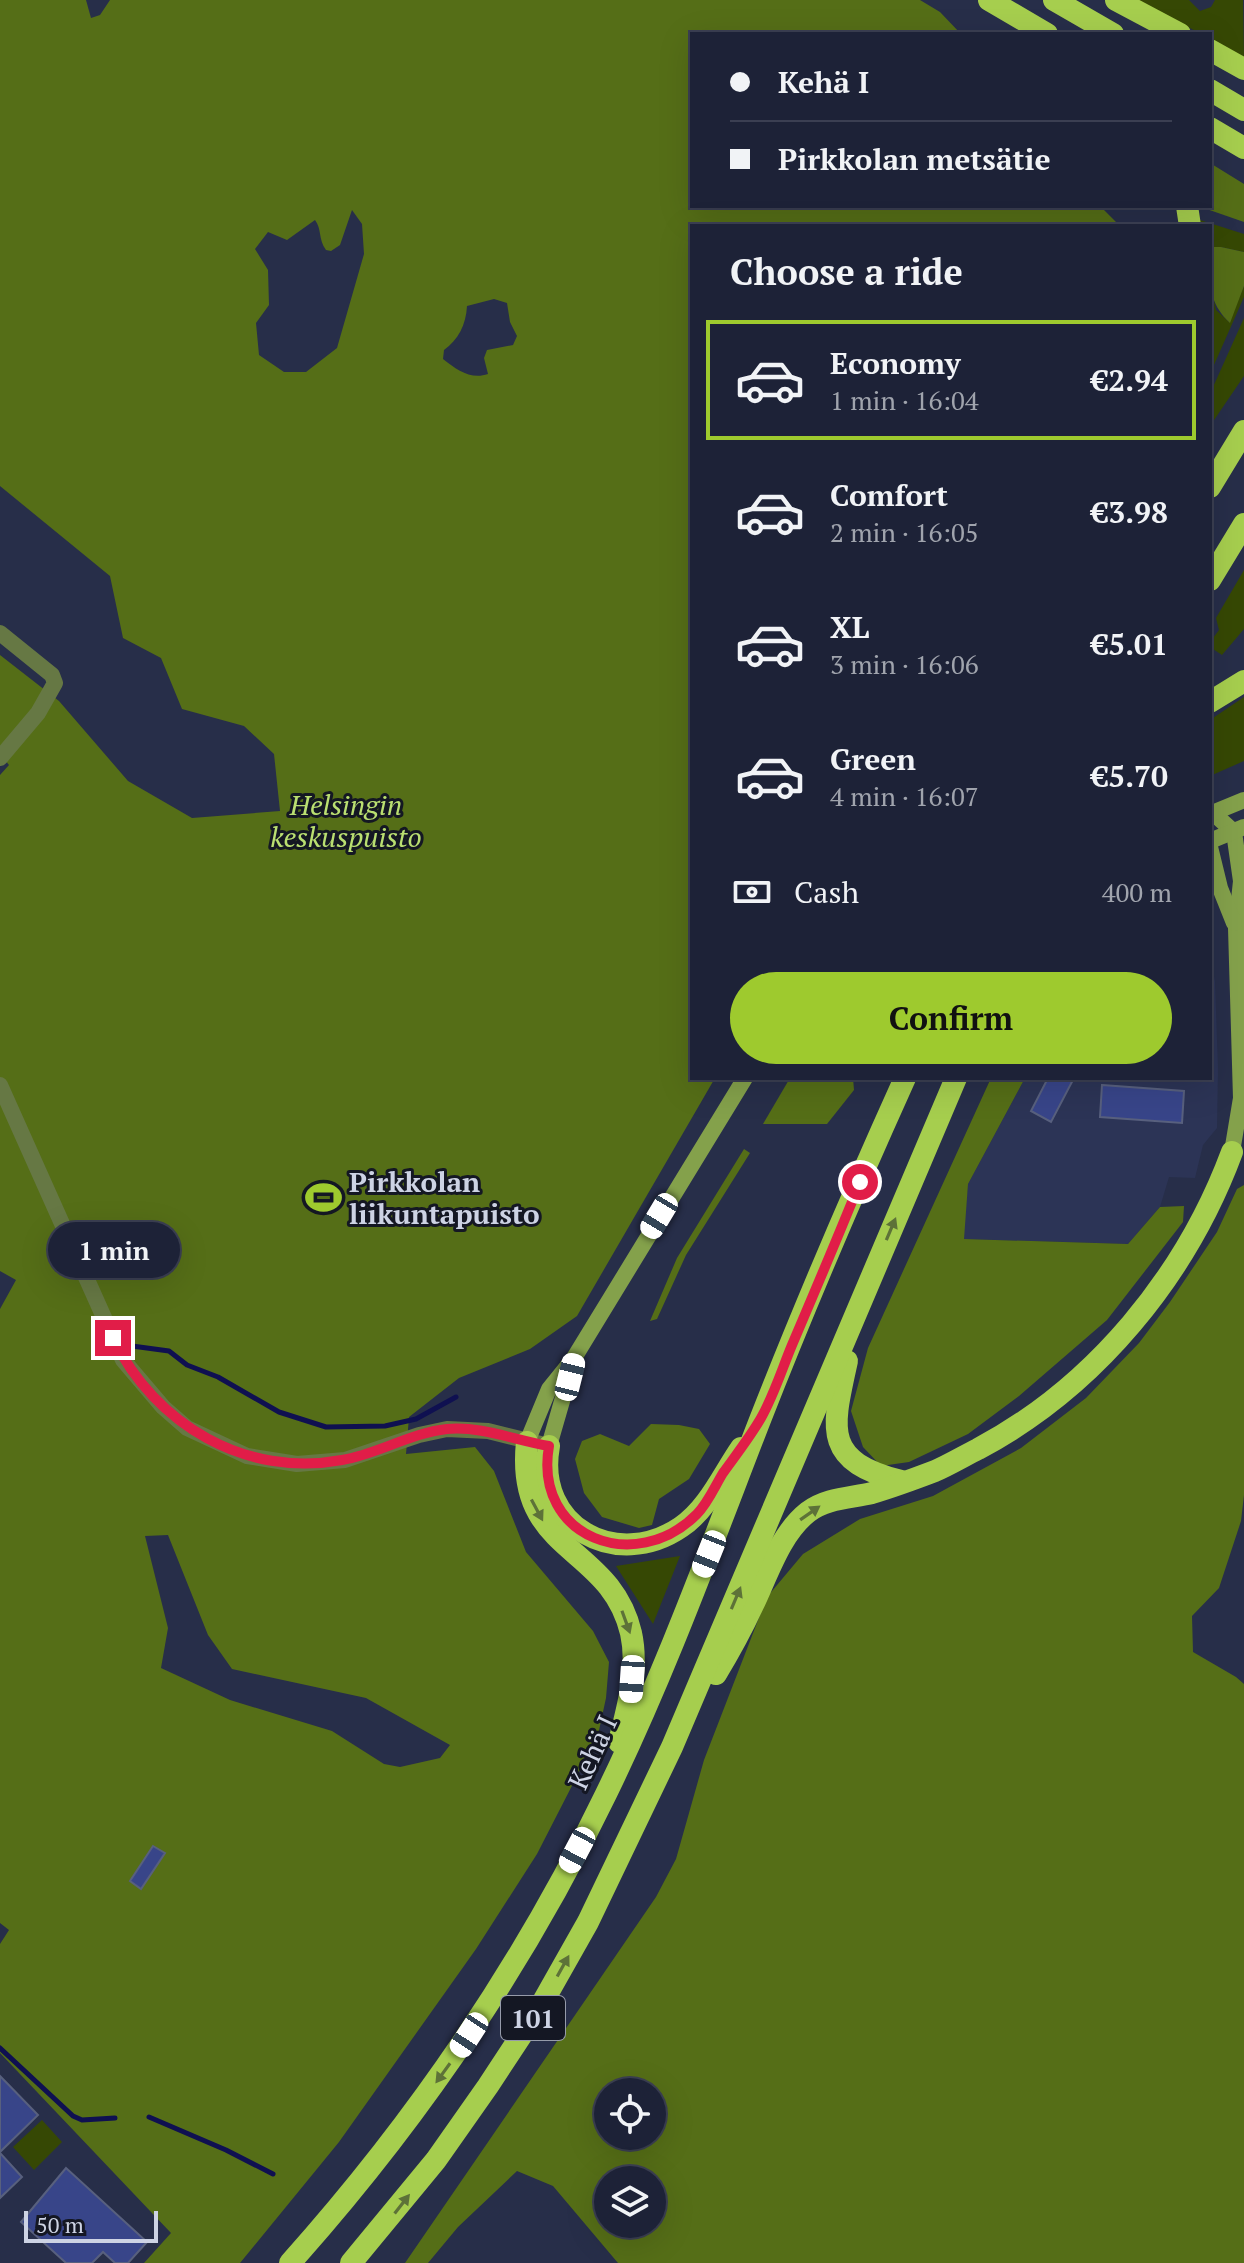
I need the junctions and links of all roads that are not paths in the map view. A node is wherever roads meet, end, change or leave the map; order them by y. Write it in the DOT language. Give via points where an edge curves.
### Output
graph roads {
  1 [pos="986,0"];
  2 [pos="1054,0"];
  3 [pos="1116,0"];
  4 [pos="1029,32"];
  5 [pos="1043,32"];
  6 [pos="1110,32"];
  7 [pos="1176,32"];
  8 [pos="1212,51"];
  9 [pos="1244,69"];
  10 [pos="1212,91"];
  11 [pos="1244,110"];
  12 [pos="1212,129"];
  13 [pos="1244,148"];
  14 [pos="1244,431"];
  15 [pos="1212,484"];
  16 [pos="1244,524"];
  17 [pos="1212,577"];
  18 [pos="0,633"];
  19 [pos="1244,681"];
  20 [pos="1212,701"];
  21 [pos="0,758"];
  22 [pos="1244,800"];
  23 [pos="1212,814"];
  24 [pos="1212,815"];
  25 [pos="1239,829"];
  26 [pos="1212,840"];
  27 [pos="1212,855"];
  28 [pos="1236,928"];
  29 [pos="744,1080"];
  30 [pos="904,1080"];
  31 [pos="955,1080"];
  32 [pos="0,1085"];
  33 [pos="1232,1152"];
  34 [pos="861,1301"];
  35 [pos="762,1417"];
  36 [pos="538,1444"];
  37 [pos="901,1481"];
  38 [pos="672,1747"];
  39 [pos="605,1797"];
  40 [pos="290,2263"];
  41 [pos="351,2263"];
  1 -- 4 [label="highway"];
  1 -- 5 [label="highway"];
  2 -- 6 [label="highway"];
  3 -- 7 [label="highway"];
  8 -- 9 [label="highway"];
  10 -- 11 [label="highway"];
  12 -- 13 [label="highway"];
  14 -- 15 [label="highway"];
  16 -- 17 [label="highway"];
  18 -- 21 [label="street" via="55,683 38,713"];
  19 -- 20 [label="highway"];
  22 -- 23 [label="main road"];
  24 -- 25 [label="main road"];
  25 -- 26 [label="main road"];
  25 -- 28 [label="main road"];
  27 -- 28 [label="main road"];
  28 -- 33 [label="main road" via="1241,1098"];
  29 -- 36 [label="main road" via="574,1358 549,1389"];
  30 -- 35 [label="highway, Kehä I / 101"];
  34 -- 31 [label="highway, 101, one-way"];
  32 -- 36 [label="street" via="123,1360 187,1428 247,1456 297,1464 345,1460 447,1429 488,1431"];
  33 -- 37 [label="highway" via="1192,1237 1109,1350 1062,1394 999,1437 936,1470"];
  34 -- 37 [label="highway" via="835,1428 840,1446 861,1468"];
  38 -- 34 [label="highway, 101, one-way"];
  35 -- 36 [label="highway" via="699,1512 644,1545 594,1539 565,1518 548,1486"];
  35 -- 39 [label="highway, Kehä I / 101" via="649,1702"];
  36 -- 39 [label="highway, one-way" via="524,1468 535,1511 553,1536 611,1588 631,1632 631,1696"];
  38 -- 37 [label="highway, one-way" via="735,1643 795,1525 826,1503"];
  41 -- 38 [label="highway, 101, one-way" via="436,2160 540,2007 588,1922"];
  39 -- 40 [label="highway, Kehä I / 101, one-way" via="501,1985 452,2061 348,2199"];
}
